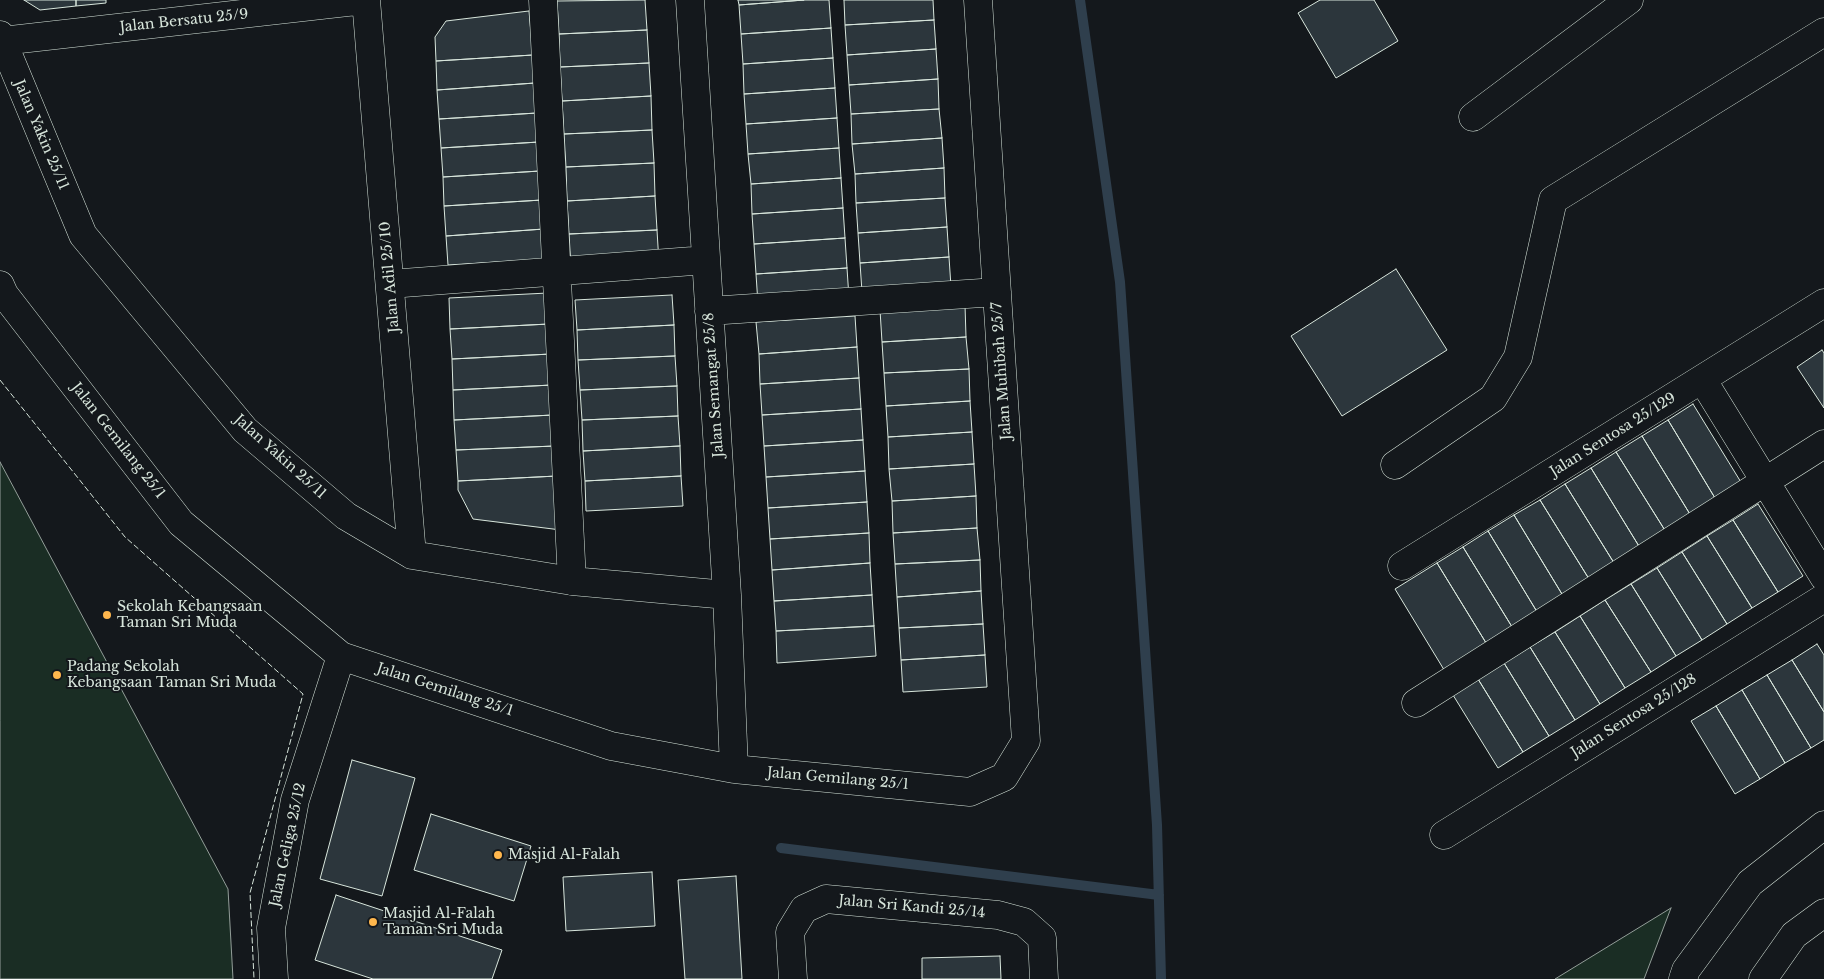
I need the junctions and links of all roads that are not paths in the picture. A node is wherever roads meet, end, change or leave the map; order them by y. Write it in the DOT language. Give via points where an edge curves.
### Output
graph roads {
  1 [pos="366,0"];
  2 [pos="542,0"];
  3 [pos="690,0"];
  4 [pos="978,0"];
  5 [pos="1629,0"];
  6 [pos="1824,32"];
  7 [pos="1,38"];
  8 [pos="1474,117"];
  9 [pos="706,260"];
  10 [pos="556,271"];
  11 [pos="390,284"];
  12 [pos="1,291"];
  13 [pos="997,292"];
  14 [pos="1824,303"];
  15 [pos="709,311"];
  16 [pos="1702,379"];
  17 [pos="1824,444"];
  18 [pos="1395,465"];
  19 [pos="1765,482"];
  20 [pos="412,555"];
  21 [pos="1402,566"];
  22 [pos="1824,577"];
  23 [pos="572,581"];
  24 [pos="727,595"];
  25 [pos="1824,598"];
  26 [pos="341,656"];
  27 [pos="1416,703"];
  28 [pos="1026,741"];
  29 [pos="734,769"];
  30 [pos="1824,825"];
  31 [pos="1444,835"];
  32 [pos="1824,913"];
  33 [pos="274,979"];
  34 [pos="793,979"];
  35 [pos="1044,979"];
  36 [pos="1683,979"];
  37 [pos="1763,979"];
  1 -- 7 [label="main road, Jalan Bersatu 25/9"];
  1 -- 11 [label="main road, Jalan Adil 25/10"];
  2 -- 10 [label="main road"];
  3 -- 9 [label="main road, Jalan Semangat 25/8"];
  4 -- 13 [label="main road, Jalan Muhibah 25/7"];
  5 -- 8 [label="main road"];
  6 -- 18 [label="main road" via="1554,200 1518,357 1493,398"];
  7 -- 20 [label="main road, Jalan Yakin 25/11" via="83,235 245,430 346,516"];
  9 -- 10 [label="main road"];
  9 -- 15 [label="main road, Jalan Semangat 25/8"];
  10 -- 11 [label="main road"];
  10 -- 23 [label="main road"];
  11 -- 20 [label="main road, Jalan Adil 25/10"];
  12 -- 26 [label="main road, Jalan Gemilang 25/1" via="181,523"];
  13 -- 15 [label="main road"];
  13 -- 28 [label="main road, Jalan Muhibah 25/7"];
  14 -- 16 [label="main road, Jalan Sentosa 25/129"];
  15 -- 24 [label="main road, Jalan Semangat 25/8"];
  16 -- 19 [label="main road"];
  16 -- 21 [label="main road, Jalan Sentosa 25/129"];
  17 -- 19 [label="main road"];
  19 -- 22 [label="main road"];
  19 -- 27 [label="main road"];
  20 -- 23 [label="main road, Jalan Yakin 25/11"];
  23 -- 24 [label="main road, Jalan Yakin 25/11"];
  24 -- 29 [label="main road, Jalan Semangat 25/8"];
  25 -- 31 [label="main road, Jalan Sentosa 25/128"];
  26 -- 29 [label="main road, Jalan Gemilang 25/1" via="611,746"];
  26 -- 33 [label="main road, Jalan Geliga 25/12" via="295,800 271,928"];
  28 -- 29 [label="main road, Jalan Gemilang 25/1" via="1004,777 970,792"];
  30 -- 36 [label="main road" via="1750,883 1686,970"];
  32 -- 37 [label="main road" via="1794,935"];
  34 -- 35 [label="main road, Jalan Sri Kandi 25/14" via="790,932 804,909 826,900 998,915 1024,922 1042,938"];
}
